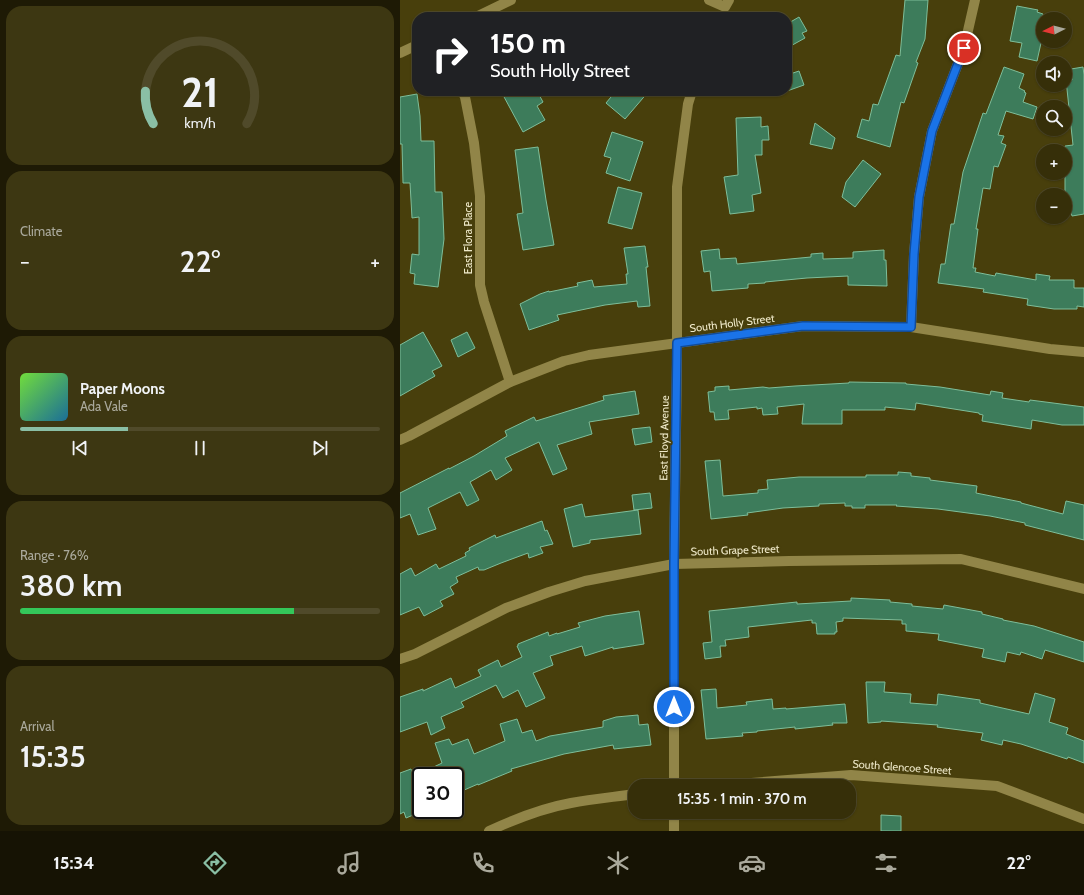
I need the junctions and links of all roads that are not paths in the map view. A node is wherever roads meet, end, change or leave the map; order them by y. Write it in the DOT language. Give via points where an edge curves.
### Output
graph roads {
  1 [pos="511,0"];
  2 [pos="709,0"];
  3 [pos="975,0"];
  4 [pos="727,4"];
  5 [pos="486,12"];
  6 [pos="412,47"];
  7 [pos="400,53"];
  8 [pos="464,96"];
  9 [pos="690,96"];
  10 [pos="911,327"];
  11 [pos="677,343"];
  12 [pos="1084,352"];
  13 [pos="510,382"];
  14 [pos="400,440"];
  15 [pos="674,564"];
  16 [pos="1084,589"];
  17 [pos="400,659"];
  18 [pos="674,779"];
  19 [pos="801,779"];
  20 [pos="628,795"];
  21 [pos="674,819"];
  22 [pos="1084,819"];
  23 [pos="489,831"];
  24 [pos="674,831"];
  1 -- 5 [label="street"];
  2 -- 4 [label="street"];
  3 -- 10 [label="street" via="964,48 932,131 919,197"];
  6 -- 7 [label="street"];
  8 -- 13 [label="street, East Flora Place" via="474,143 480,196 480,285"];
  9 -- 11 [label="street, East Floyd Avenue" via="677,186"];
  10 -- 11 [label="street, South Holly Street" via="803,326"];
  10 -- 12 [label="street, South Holly Street"];
  11 -- 13 [label="street, South Holly Street" via="589,355 564,361"];
  11 -- 15 [label="street, East Floyd Avenue"];
  13 -- 14 [label="street, South Holly Street"];
  15 -- 16 [label="street, South Grape Street" via="961,559"];
  15 -- 17 [label="street, South Grape Street" via="585,581 549,592 506,608"];
  15 -- 18 [label="street, East Floyd Avenue"];
  19 -- 22 [label="street, South Glencoe Street" via="851,775 997,786"];
  20 -- 23 [label="street" via="570,803 507,822"];
  21 -- 24 [label="street"];
}
